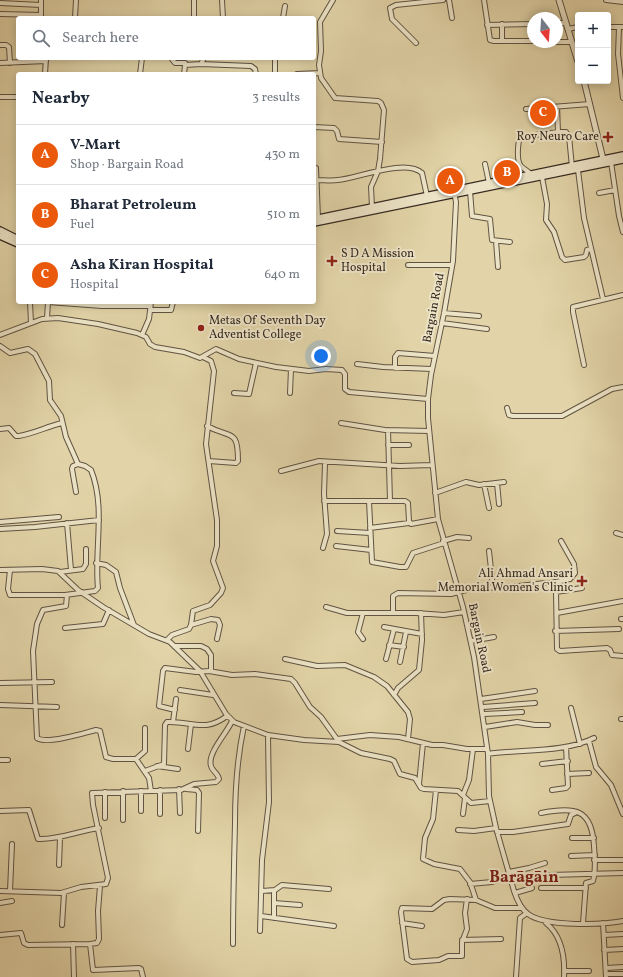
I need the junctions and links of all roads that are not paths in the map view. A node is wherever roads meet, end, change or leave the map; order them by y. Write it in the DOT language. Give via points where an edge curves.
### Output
graph roads {
  1 [pos="41,0"];
  2 [pos="76,0"];
  3 [pos="194,0"];
  4 [pos="222,0"];
  5 [pos="333,0"];
  6 [pos="443,0"];
  7 [pos="449,0"];
  8 [pos="484,0"];
  9 [pos="559,0"];
  10 [pos="606,0"];
  11 [pos="623,2"];
  12 [pos="0,3"];
  13 [pos="41,5"];
  14 [pos="285,6"];
  15 [pos="0,14"];
  16 [pos="27,16"];
  17 [pos="41,16"];
  18 [pos="75,16"];
  19 [pos="194,16"];
  20 [pos="223,16"];
  21 [pos="283,16"];
  22 [pos="452,18"];
  23 [pos="566,23"];
  24 [pos="502,24"];
  25 [pos="527,24"];
  26 [pos="487,25"];
  27 [pos="621,27"];
  28 [pos="575,28"];
  29 [pos="568,29"];
  30 [pos="502,41"];
  31 [pos="527,41"];
  32 [pos="563,42"];
  33 [pos="572,42"];
  34 [pos="416,43"];
  35 [pos="0,45"];
  36 [pos="575,52"];
  37 [pos="46,60"];
  38 [pos="142,60"];
  39 [pos="173,60"];
  40 [pos="203,60"];
  41 [pos="275,60"];
  42 [pos="185,62"];
  43 [pos="0,63"];
  44 [pos="10,63"];
  45 [pos="201,64"];
  46 [pos="45,72"];
  47 [pos="140,72"];
  48 [pos="184,72"];
  49 [pos="256,72"];
  50 [pos="275,72"];
  51 [pos="316,73"];
  52 [pos="320,73"];
  53 [pos="622,74"];
  54 [pos="585,84"];
  55 [pos="0,97"];
  56 [pos="16,97"];
  57 [pos="623,98"];
  58 [pos="590,104"];
  59 [pos="557,107"];
  60 [pos="526,109"];
  61 [pos="316,127"];
  62 [pos="558,132"];
  63 [pos="382,142"];
  64 [pos="623,155"];
  65 [pos="623,160"];
  66 [pos="604,162"];
  67 [pos="611,162"];
  68 [pos="485,164"];
  69 [pos="572,167"];
  70 [pos="316,168"];
  71 [pos="578,170"];
  72 [pos="378,171"];
  73 [pos="531,175"];
  74 [pos="542,177"];
  75 [pos="317,180"];
  76 [pos="489,184"];
  77 [pos="615,190"];
  78 [pos="470,191"];
  79 [pos="454,192"];
  80 [pos="599,193"];
  81 [pos="427,196"];
  82 [pos="372,207"];
  83 [pos="621,216"];
  84 [pos="316,218"];
  85 [pos="316,223"];
  86 [pos="622,225"];
  87 [pos="0,230"];
  88 [pos="623,232"];
  89 [pos="0,236"];
  90 [pos="16,238"];
  91 [pos="496,241"];
  92 [pos="510,242"];
  93 [pos="16,243"];
  94 [pos="591,249"];
  95 [pos="408,265"];
  96 [pos="452,265"];
  97 [pos="498,267"];
  98 [pos="623,295"];
  99 [pos="603,299"];
  100 [pos="30,304"];
  101 [pos="48,304"];
  102 [pos="103,304"];
  103 [pos="172,304"];
  104 [pos="150,306"];
  105 [pos="444,312"];
  106 [pos="479,316"];
  107 [pos="47,318"];
  108 [pos="31,323"];
  109 [pos="442,323"];
  110 [pos="487,329"];
  111 [pos="0,335"];
  112 [pos="142,335"];
  113 [pos="0,346"];
  114 [pos="435,356"];
  115 [pos="203,357"];
  116 [pos="256,363"];
  117 [pos="357,364"];
  118 [pos="584,365"];
  119 [pos="395,368"];
  120 [pos="291,369"];
  121 [pos="432,369"];
  122 [pos="623,386"];
  123 [pos="234,393"];
  124 [pos="290,394"];
  125 [pos="428,399"];
  126 [pos="507,408"];
  127 [pos="62,423"];
  128 [pos="340,423"];
  129 [pos="207,426"];
  130 [pos="0,428"];
  131 [pos="388,430"];
  132 [pos="429,431"];
  133 [pos="388,445"];
  134 [pos="409,445"];
  135 [pos="209,461"];
  136 [pos="325,463"];
  137 [pos="78,464"];
  138 [pos="389,465"];
  139 [pos="432,465"];
  140 [pos="281,471"];
  141 [pos="496,482"];
  142 [pos="504,482"];
  143 [pos="484,484"];
  144 [pos="76,492"];
  145 [pos="434,493"];
  146 [pos="390,500"];
  147 [pos="324,501"];
  148 [pos="370,501"];
  149 [pos="500,504"];
  150 [pos="489,508"];
  151 [pos="59,517"];
  152 [pos="438,518"];
  153 [pos="99,520"];
  154 [pos="0,522"];
  155 [pos="67,523"];
  156 [pos="409,523"];
  157 [pos="0,529"];
  158 [pos="370,530"];
  159 [pos="337,531"];
  160 [pos="616,533"];
  161 [pos="623,535"];
  162 [pos="469,538"];
  163 [pos="561,541"];
  164 [pos="444,542"];
  165 [pos="336,546"];
  166 [pos="323,548"];
  167 [pos="86,549"];
  168 [pos="371,550"];
  169 [pos="489,551"];
  170 [pos="96,563"];
  171 [pos="0,570"];
  172 [pos="10,570"];
  173 [pos="71,570"];
  174 [pos="60,572"];
  175 [pos="551,584"];
  176 [pos="493,587"];
  177 [pos="582,588"];
  178 [pos="459,592"];
  179 [pos="556,592"];
  180 [pos="84,593"];
  181 [pos="67,595"];
  182 [pos="623,601"];
  183 [pos="326,607"];
  184 [pos="109,610"];
  185 [pos="464,612"];
  186 [pos="363,613"];
  187 [pos="393,613"];
  188 [pos="421,613"];
  189 [pos="557,613"];
  190 [pos="191,625"];
  191 [pos="134,626"];
  192 [pos="65,628"];
  193 [pos="384,628"];
  194 [pos="394,629"];
  195 [pos="619,629"];
  196 [pos="555,630"];
  197 [pos="406,632"];
  198 [pos="422,634"];
  199 [pos="494,637"];
  200 [pos="217,639"];
  201 [pos="363,639"];
  202 [pos="166,640"];
  203 [pos="471,641"];
  204 [pos="389,645"];
  205 [pos="174,646"];
  206 [pos="404,647"];
  207 [pos="623,656"];
  208 [pos="285,659"];
  209 [pos="386,659"];
  210 [pos="400,662"];
  211 [pos="200,671"];
  212 [pos="211,671"];
  213 [pos="34,682"];
  214 [pos="52,682"];
  215 [pos="0,683"];
  216 [pos="180,690"];
  217 [pos="534,691"];
  218 [pos="213,695"];
  219 [pos="394,695"];
  220 [pos="176,698"];
  221 [pos="481,699"];
  222 [pos="535,703"];
  223 [pos="0,705"];
  224 [pos="34,706"];
  225 [pos="58,707"];
  226 [pos="483,707"];
  227 [pos="571,708"];
  228 [pos="175,710"];
  229 [pos="522,712"];
  230 [pos="484,714"];
  231 [pos="227,716"];
  232 [pos="232,721"];
  233 [pos="173,722"];
  234 [pos="191,724"];
  235 [pos="548,725"];
  236 [pos="244,726"];
  237 [pos="485,727"];
  238 [pos="145,728"];
  239 [pos="268,735"];
  240 [pos="594,738"];
  241 [pos="408,739"];
  242 [pos="338,741"];
  243 [pos="589,741"];
  244 [pos="423,743"];
  245 [pos="580,744"];
  246 [pos="566,747"];
  247 [pos="188,749"];
  248 [pos="473,749"];
  249 [pos="487,749"];
  250 [pos="488,754"];
  251 [pos="136,759"];
  252 [pos="0,760"];
  253 [pos="8,760"];
  254 [pos="568,761"];
  255 [pos="542,764"];
  256 [pos="157,766"];
  257 [pos="178,769"];
  258 [pos="145,771"];
  259 [pos="589,773"];
  260 [pos="567,774"];
  261 [pos="419,785"];
  262 [pos="179,789"];
  263 [pos="186,789"];
  264 [pos="160,790"];
  265 [pos="436,790"];
  266 [pos="552,790"];
  267 [pos="141,791"];
  268 [pos="151,791"];
  269 [pos="105,792"];
  270 [pos="122,792"];
  271 [pos="464,796"];
  272 [pos="490,801"];
  273 [pos="0,811"];
  274 [pos="141,811"];
  275 [pos="577,812"];
  276 [pos="180,813"];
  277 [pos="541,813"];
  278 [pos="160,814"];
  279 [pos="463,814"];
  280 [pos="623,814"];
  281 [pos="105,818"];
  282 [pos="123,820"];
  283 [pos="99,828"];
  284 [pos="458,830"];
  285 [pos="496,830"];
  286 [pos="198,831"];
  287 [pos="60,838"];
  288 [pos="572,838"];
  289 [pos="594,838"];
  290 [pos="12,844"];
  291 [pos="571,856"];
  292 [pos="594,858"];
  293 [pos="623,860"];
  294 [pos="546,863"];
  295 [pos="59,865"];
  296 [pos="594,873"];
  297 [pos="623,873"];
  298 [pos="509,874"];
  299 [pos="550,875"];
  300 [pos="470,884"];
  301 [pos="100,886"];
  302 [pos="532,888"];
  303 [pos="540,888"];
  304 [pos="586,888"];
  305 [pos="329,889"];
  306 [pos="0,890"];
  307 [pos="10,891"];
  308 [pos="262,891"];
  309 [pos="274,891"];
  310 [pos="64,893"];
  311 [pos="515,893"];
  312 [pos="467,900"];
  313 [pos="476,900"];
  314 [pos="12,901"];
  315 [pos="0,903"];
  316 [pos="274,903"];
  317 [pos="300,905"];
  318 [pos="522,908"];
  319 [pos="527,913"];
  320 [pos="261,916"];
  321 [pos="274,918"];
  322 [pos="623,921"];
  323 [pos="546,922"];
  324 [pos="402,923"];
  325 [pos="583,923"];
  326 [pos="604,923"];
  327 [pos="62,925"];
  328 [pos="334,926"];
  329 [pos="422,926"];
  330 [pos="260,931"];
  331 [pos="623,934"];
  332 [pos="0,935"];
  333 [pos="604,935"];
  334 [pos="501,939"];
  335 [pos="462,940"];
  336 [pos="73,944"];
  337 [pos="90,944"];
  338 [pos="233,944"];
  339 [pos="623,949"];
  340 [pos="604,950"];
  341 [pos="623,967"];
  342 [pos="606,968"];
  343 [pos="564,970"];
  344 [pos="589,971"];
  345 [pos="623,974"];
  346 [pos="606,975"];
  347 [pos="74,977"];
  348 [pos="143,977"];
  349 [pos="516,977"];
  350 [pos="564,977"];
  1 -- 13 [label="street"];
  2 -- 18 [label="street"];
  3 -- 19 [label="street"];
  4 -- 20 [label="street"];
  5 -- 52 [label="street" via="320,22"];
  6 -- 34 [label="street" via="396,5 390,8 392,19"];
  7 -- 22 [label="street"];
  8 -- 26 [label="street"];
  9 -- 23 [label="street"];
  10 -- 11 [label="street"];
  12 -- 13 [label="street"];
  13 -- 17 [label="street"];
  14 -- 21 [label="street"];
  15 -- 16 [label="street"];
  23 -- 29 [label="street"];
  24 -- 25 [label="street"];
  24 -- 26 [label="street"];
  24 -- 30 [label="street"];
  26 -- 30 [label="street" via="490,40"];
  27 -- 53 [label="street" via="618,50"];
  28 -- 29 [label="street"];
  29 -- 33 [label="street"];
  30 -- 31 [label="street"];
  32 -- 33 [label="street"];
  33 -- 36 [label="street"];
  35 -- 44 [label="street" via="8,47"];
  37 -- 44 [label="street"];
  37 -- 46 [label="street"];
  38 -- 47 [label="street"];
  39 -- 42 [label="street" via="175,63"];
  40 -- 45 [label="street"];
  41 -- 50 [label="street"];
  42 -- 45 [label="street"];
  42 -- 48 [label="street"];
  43 -- 44 [label="street"];
  45 -- 49 [label="street" via="251,66"];
  51 -- 52 [label="street"];
  52 -- 63 [label="street" via="329,92 335,98 381,103 384,110"];
  53 -- 57 [label="street"];
  54 -- 58 [label="street"];
  55 -- 56 [label="street"];
  58 -- 59 [label="street"];
  58 -- 66 [label="street"];
  59 -- 60 [label="street"];
  59 -- 62 [label="street"];
  61 -- 63 [label="street" via="334,128 338,139"];
  62 -- 69 [label="street" via="566,132 569,136"];
  62 -- 73 [label="street" via="520,137 518,162"];
  63 -- 72 [label="street"];
  64 -- 66 [label="main road"];
  65 -- 67 [label="main road"];
  66 -- 67 [label="main road"];
  66 -- 69 [label="main road"];
  66 -- 71 [label="main road"];
  67 -- 77 [label="street"];
  68 -- 76 [label="street"];
  69 -- 73 [label="main road"];
  70 -- 75 [label="street"];
  71 -- 74 [label="main road"];
  71 -- 94 [label="street"];
  72 -- 75 [label="street" via="340,180"];
  72 -- 81 [label="street" via="404,168 420,171 424,176"];
  72 -- 82 [label="street" via="371,187"];
  73 -- 76 [label="main road"];
  74 -- 78 [label="main road"];
  74 -- 94 [label="street" via="547,204 546,220 553,229 562,257 565,260 584,256"];
  75 -- 84 [label="street"];
  76 -- 79 [label="main road"];
  77 -- 80 [label="street"];
  77 -- 83 [label="street"];
  78 -- 79 [label="main road"];
  78 -- 91 [label="street" via="472,216 490,219 491,237"];
  79 -- 81 [label="main road"];
  79 -- 85 [label="main road"];
  79 -- 96 [label="street, Bargain Road"];
  81 -- 82 [label="main road"];
  82 -- 84 [label="main road"];
  83 -- 86 [label="street"];
  86 -- 88 [label="street"];
  87 -- 90 [label="main road"];
  89 -- 93 [label="main road"];
  91 -- 92 [label="street"];
  91 -- 97 [label="street"];
  94 -- 99 [label="street"];
  95 -- 96 [label="street"];
  96 -- 105 [label="street, Bargain Road"];
  98 -- 99 [label="street"];
  99 -- 118 [label="street" via="572,309"];
  100 -- 108 [label="street"];
  101 -- 107 [label="street"];
  102 -- 104 [label="street"];
  103 -- 104 [label="street" via="171,310"];
  104 -- 112 [label="street" via="149,319"];
  105 -- 106 [label="street"];
  105 -- 109 [label="street, Bargain Road"];
  107 -- 108 [label="street"];
  107 -- 112 [label="street" via="98,324"];
  108 -- 111 [label="street"];
  109 -- 110 [label="street"];
  109 -- 114 [label="street, Bargain Road"];
  112 -- 115 [label="street" via="154,347"];
  113 -- 127 [label="street" via="10,353 28,349 33,351 49,381 50,400"];
  114 -- 119 [label="street" via="398,353 395,357"];
  114 -- 121 [label="street, Bargain Road"];
  115 -- 116 [label="street" via="216,349"];
  115 -- 129 [label="street" via="211,361 214,371"];
  116 -- 120 [label="street"];
  116 -- 123 [label="street" via="249,394"];
  117 -- 119 [label="street"];
  119 -- 121 [label="street"];
  120 -- 124 [label="street"];
  120 -- 125 [label="street" via="342,370 348,392"];
  121 -- 125 [label="street, Bargain Road"];
  122 -- 126 [label="street" via="612,389 562,416 514,416 509,415"];
  125 -- 132 [label="street, Bargain Road"];
  127 -- 130 [label="street" via="44,428 38,433 19,436 10,428"];
  127 -- 137 [label="street"];
  128 -- 131 [label="street"];
  129 -- 135 [label="street" via="206,444"];
  129 -- 135 [label="street" via="232,435 238,443 236,463"];
  131 -- 132 [label="street"];
  131 -- 133 [label="street"];
  132 -- 139 [label="street, Bargain Road"];
  133 -- 134 [label="street"];
  133 -- 138 [label="street"];
  135 -- 190 [label="street" via="218,525 213,561 223,588 210,605 193,611"];
  136 -- 138 [label="street"];
  136 -- 140 [label="street" via="310,463"];
  136 -- 147 [label="street"];
  137 -- 144 [label="street" via="72,469"];
  137 -- 153 [label="street" via="85,466 92,473"];
  138 -- 139 [label="street"];
  138 -- 146 [label="street"];
  139 -- 145 [label="street, Bargain Road"];
  141 -- 142 [label="street"];
  141 -- 143 [label="street"];
  141 -- 149 [label="street"];
  143 -- 145 [label="street" via="463,483"];
  143 -- 150 [label="street"];
  145 -- 152 [label="street, Bargain Road"];
  146 -- 148 [label="street"];
  146 -- 156 [label="street" via="407,502"];
  147 -- 148 [label="street"];
  147 -- 166 [label="street" via="327,534"];
  148 -- 158 [label="street"];
  151 -- 154 [label="street"];
  152 -- 156 [label="street"];
  152 -- 164 [label="street, Bargain Road"];
  153 -- 155 [label="street"];
  153 -- 170 [label="street"];
  155 -- 157 [label="street"];
  155 -- 173 [label="street"];
  156 -- 158 [label="street"];
  158 -- 159 [label="street"];
  158 -- 168 [label="street"];
  160 -- 161 [label="street"];
  162 -- 164 [label="street" via="457,537"];
  163 -- 175 [label="street" via="575,573 570,578"];
  164 -- 168 [label="street" via="413,553 409,565 403,567 374,564 371,560"];
  164 -- 178 [label="street, Bargain Road"];
  165 -- 168 [label="street"];
  167 -- 173 [label="street" via="84,568"];
  169 -- 176 [label="street"];
  170 -- 180 [label="street" via="97,589"];
  170 -- 191 [label="street" via="110,567 117,574"];
  171 -- 172 [label="street"];
  172 -- 174 [label="street" via="42,569"];
  172 -- 181 [label="street" via="10,595"];
  173 -- 174 [label="street"];
  174 -- 180 [label="street"];
  175 -- 176 [label="street"];
  175 -- 179 [label="street"];
  176 -- 178 [label="street"];
  177 -- 179 [label="street"];
  178 -- 185 [label="street, Bargain Road"];
  178 -- 187 [label="street" via="398,593 393,596"];
  179 -- 189 [label="street"];
  180 -- 181 [label="street"];
  180 -- 184 [label="street"];
  181 -- 213 [label="street" via="66,606 45,608 39,618 33,647"];
  182 -- 189 [label="street"];
  183 -- 186 [label="street" via="343,612"];
  184 -- 191 [label="street"];
  184 -- 192 [label="street" via="103,624"];
  185 -- 188 [label="street" via="444,615"];
  185 -- 203 [label="street, Bargain Road"];
  186 -- 187 [label="street"];
  186 -- 201 [label="street" via="358,632"];
  187 -- 188 [label="street"];
  188 -- 198 [label="street"];
  189 -- 196 [label="street"];
  190 -- 200 [label="street" via="211,618 218,620 220,625"];
  190 -- 202 [label="street" via="189,629"];
  191 -- 202 [label="street"];
  193 -- 194 [label="street"];
  194 -- 197 [label="street"];
  194 -- 204 [label="street"];
  195 -- 196 [label="street"];
  196 -- 207 [label="street" via="558,650 607,648 612,655"];
  197 -- 198 [label="street"];
  197 -- 206 [label="street"];
  198 -- 219 [label="street" via="419,670 398,688"];
  199 -- 203 [label="street"];
  202 -- 205 [label="street"];
  203 -- 221 [label="street, Bargain Road"];
  204 -- 206 [label="street"];
  204 -- 209 [label="street"];
  205 -- 211 [label="street"];
  205 -- 212 [label="street" via="201,646 207,649"];
  206 -- 210 [label="street"];
  208 -- 219 [label="street" via="316,666 351,667 374,677 387,686"];
  211 -- 212 [label="street"];
  211 -- 218 [label="street"];
  211 -- 228 [label="street" via="167,668 164,670 159,706"];
  212 -- 242 [label="street" via="291,679"];
  213 -- 214 [label="street"];
  213 -- 215 [label="street"];
  213 -- 224 [label="street"];
  216 -- 218 [label="street"];
  217 -- 221 [label="street"];
  218 -- 231 [label="street"];
  219 -- 241 [label="street" via="409,715"];
  220 -- 228 [label="street"];
  221 -- 226 [label="street, Bargain Road"];
  222 -- 226 [label="street"];
  223 -- 224 [label="street"];
  224 -- 225 [label="street"];
  224 -- 251 [label="street" via="38,739 61,738 96,730 102,733 106,757"];
  226 -- 230 [label="street, Bargain Road"];
  227 -- 245 [label="street"];
  228 -- 233 [label="street"];
  229 -- 230 [label="street"];
  230 -- 237 [label="street, Bargain Road"];
  231 -- 232 [label="street"];
  231 -- 234 [label="street" via="212,725"];
  232 -- 236 [label="street"];
  232 -- 263 [label="street" via="216,745 210,762 218,780 194,784"];
  233 -- 234 [label="street"];
  233 -- 256 [label="street" via="166,722 164,725 165,761"];
  234 -- 247 [label="street"];
  235 -- 237 [label="street" via="517,722"];
  236 -- 239 [label="street"];
  236 -- 338 [label="street" via="237,767 235,802"];
  237 -- 249 [label="street, Bargain Road"];
  238 -- 251 [label="street" via="145,751"];
  239 -- 242 [label="street"];
  239 -- 308 [label="street" via="269,802 262,860"];
  240 -- 243 [label="street"];
  241 -- 242 [label="street" via="370,735"];
  241 -- 244 [label="street"];
  242 -- 261 [label="street" via="361,753 394,761 400,774 415,778"];
  243 -- 245 [label="street"];
  243 -- 280 [label="street" via="596,767 611,785"];
  244 -- 248 [label="street"];
  244 -- 261 [label="street"];
  245 -- 246 [label="street"];
  246 -- 250 [label="street"];
  246 -- 254 [label="street"];
  248 -- 249 [label="street"];
  248 -- 271 [label="street"];
  249 -- 250 [label="street, Bargain Road"];
  250 -- 272 [label="street, Bargain Road"];
  251 -- 258 [label="street"];
  252 -- 253 [label="street"];
  254 -- 255 [label="street"];
  254 -- 260 [label="street"];
  256 -- 257 [label="street"];
  256 -- 258 [label="street"];
  258 -- 268 [label="street"];
  259 -- 260 [label="street"];
  260 -- 266 [label="street" via="567,787"];
  261 -- 265 [label="street" via="424,789"];
  262 -- 263 [label="street"];
  262 -- 264 [label="street"];
  262 -- 276 [label="street"];
  263 -- 286 [label="street" via="197,790 199,793"];
  264 -- 268 [label="street"];
  264 -- 278 [label="street"];
  265 -- 271 [label="street" via="458,791"];
  265 -- 300 [label="street" via="423,859 438,865 458,868 463,871"];
  267 -- 268 [label="street"];
  267 -- 270 [label="street"];
  267 -- 274 [label="street"];
  269 -- 270 [label="street"];
  269 -- 281 [label="street"];
  269 -- 283 [label="street" via="91,794"];
  270 -- 282 [label="street"];
  271 -- 272 [label="street" via="471,803"];
  271 -- 279 [label="street"];
  272 -- 285 [label="street, Bargain Road"];
  273 -- 287 [label="street" via="29,810 38,839"];
  275 -- 277 [label="street" via="562,810"];
  275 -- 285 [label="street" via="571,815 568,824 513,832"];
  275 -- 289 [label="street" via="585,816 589,822"];
  283 -- 287 [label="street"];
  283 -- 301 [label="street" via="108,878 106,884"];
  284 -- 285 [label="street"];
  285 -- 298 [label="street, Bargain Road"];
  287 -- 295 [label="street"];
  288 -- 289 [label="street"];
  289 -- 292 [label="street"];
  290 -- 307 [label="street"];
  291 -- 292 [label="street"];
  292 -- 293 [label="street"];
  292 -- 296 [label="street"];
  294 -- 298 [label="street"];
  296 -- 297 [label="street"];
  296 -- 299 [label="street"];
  296 -- 304 [label="street" via="593,881 587,882"];
  298 -- 300 [label="street" via="492,882"];
  298 -- 311 [label="street, Bargain Road"];
  300 -- 313 [label="street"];
  301 -- 310 [label="street" via="81,887"];
  301 -- 337 [label="street" via="99,939 97,943"];
  302 -- 311 [label="street"];
  303 -- 304 [label="street"];
  304 -- 325 [label="street"];
  305 -- 309 [label="street" via="282,885"];
  306 -- 307 [label="street"];
  307 -- 310 [label="street"];
  308 -- 309 [label="street"];
  308 -- 320 [label="street"];
  309 -- 316 [label="street"];
  310 -- 327 [label="street"];
  311 -- 318 [label="street, Bargain Road"];
  312 -- 313 [label="street"];
  312 -- 324 [label="street" via="446,899 432,908 402,908"];
  312 -- 335 [label="street" via="467,929"];
  313 -- 318 [label="street" via="495,908"];
  314 -- 315 [label="street"];
  316 -- 317 [label="street"];
  316 -- 321 [label="street"];
  318 -- 319 [label="street, Bargain Road"];
  319 -- 323 [label="street, Bargain Road"];
  319 -- 349 [label="street" via="520,918"];
  320 -- 321 [label="street"];
  320 -- 330 [label="street"];
  321 -- 328 [label="street"];
  322 -- 326 [label="street, Bargain Road"];
  323 -- 325 [label="street, Bargain Road"];
  323 -- 343 [label="street" via="559,940"];
  324 -- 329 [label="street"];
  324 -- 335 [label="street" via="409,961 462,956"];
  325 -- 326 [label="street, Bargain Road"];
  326 -- 333 [label="street"];
  331 -- 333 [label="street"];
  332 -- 336 [label="street" via="21,933 23,941 28,945"];
  333 -- 340 [label="street"];
  334 -- 335 [label="street"];
  336 -- 337 [label="street"];
  336 -- 347 [label="street"];
  337 -- 348 [label="street" via="93,970 139,968"];
  339 -- 340 [label="street"];
  340 -- 342 [label="street"];
  341 -- 342 [label="street"];
  342 -- 346 [label="street"];
  343 -- 344 [label="street"];
  343 -- 350 [label="street"];
  345 -- 346 [label="street"];
}
